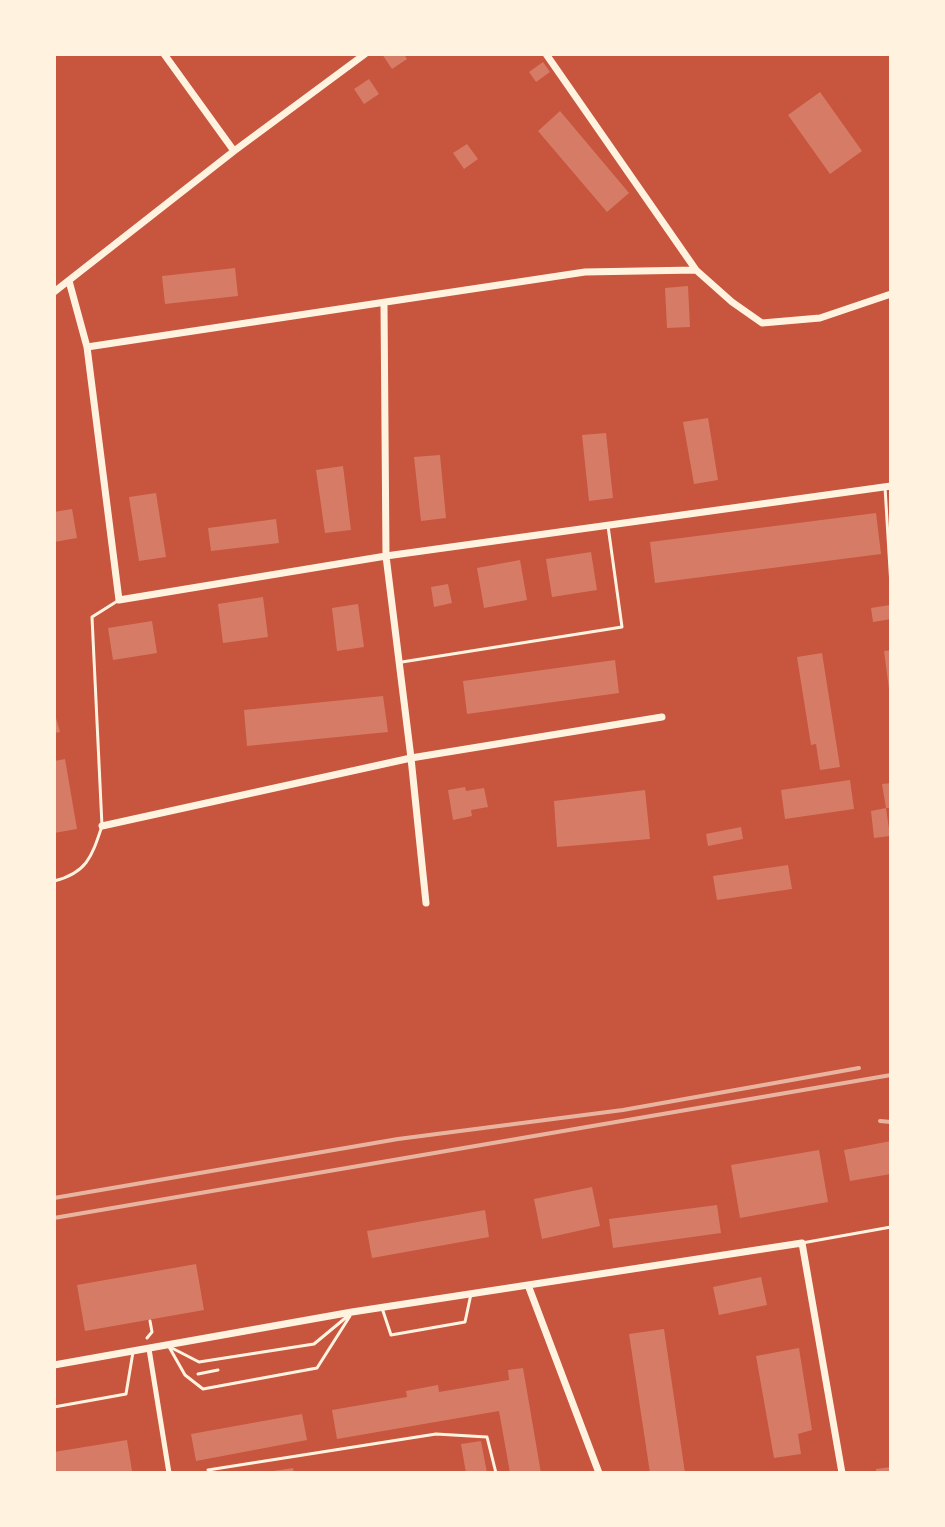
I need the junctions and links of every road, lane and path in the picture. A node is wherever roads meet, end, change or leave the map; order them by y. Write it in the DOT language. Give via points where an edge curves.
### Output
graph roads {
  1 [pos="164,54"];
  2 [pos="365,54"];
  3 [pos="546,54"];
  4 [pos="234,151"];
  5 [pos="696,270"];
  6 [pos="69,281"];
  7 [pos="54,292"];
  8 [pos="891,294"];
  9 [pos="384,304"];
  10 [pos="87,347"];
  11 [pos="888,487"];
  12 [pos="608,526"];
  13 [pos="386,556"];
  14 [pos="891,586"];
  15 [pos="119,600"];
  16 [pos="400,663"];
  17 [pos="662,717"];
  18 [pos="411,758"];
  19 [pos="102,826"];
  20 [pos="54,881"];
  21 [pos="426,903"];
  22 [pos="891,1227"];
  23 [pos="802,1243"];
  24 [pos="528,1285"];
  25 [pos="471,1294"];
  26 [pos="382,1308"];
  27 [pos="352,1312"];
  28 [pos="150,1321"];
  29 [pos="147,1338"];
  30 [pos="168,1345"];
  31 [pos="149,1349"];
  32 [pos="133,1351"];
  33 [pos="54,1365"];
  34 [pos="54,1407"];
  35 [pos="208,1470"];
  36 [pos="169,1473"];
  37 [pos="496,1473"];
  38 [pos="599,1473"];
  39 [pos="842,1473"];
  1 -- 4 [label="street"];
  2 -- 4 [label="street"];
  3 -- 5 [label="street"];
  4 -- 6 [label="street"];
  5 -- 8 [label="street" via="762,323 820,318"];
  5 -- 9 [label="street" via="585,272"];
  6 -- 7 [label="street"];
  6 -- 10 [label="street"];
  9 -- 10 [label="street"];
  9 -- 13 [label="street"];
  10 -- 15 [label="street"];
  11 -- 12 [label="street"];
  11 -- 14 [label="lane"];
  12 -- 13 [label="street"];
  12 -- 16 [label="lane" via="622,627"];
  13 -- 15 [label="street"];
  13 -- 16 [label="street"];
  15 -- 19 [label="lane" via="92,617"];
  16 -- 18 [label="street"];
  17 -- 18 [label="street"];
  18 -- 19 [label="street"];
  18 -- 21 [label="street"];
  19 -- 20 [label="lane" via="91,859 67,878"];
  22 -- 23 [label="lane"];
  23 -- 24 [label="street"];
  23 -- 39 [label="street"];
  24 -- 25 [label="street"];
  24 -- 38 [label="street"];
  25 -- 26 [label="street"];
  25 -- 26 [label="lane" via="465,1322 391,1335"];
  26 -- 27 [label="street"];
  27 -- 30 [label="street"];
  27 -- 30 [label="lane" via="314,1344 199,1362"];
  27 -- 30 [label="lane" via="317,1368 203,1389 185,1375"];
  28 -- 29 [label="path"];
  30 -- 31 [label="street"];
  31 -- 32 [label="street"];
  31 -- 36 [label="street"];
  32 -- 33 [label="street"];
  32 -- 34 [label="lane" via="126,1394"];
  35 -- 37 [label="lane" via="436,1434 487,1437"];
}
